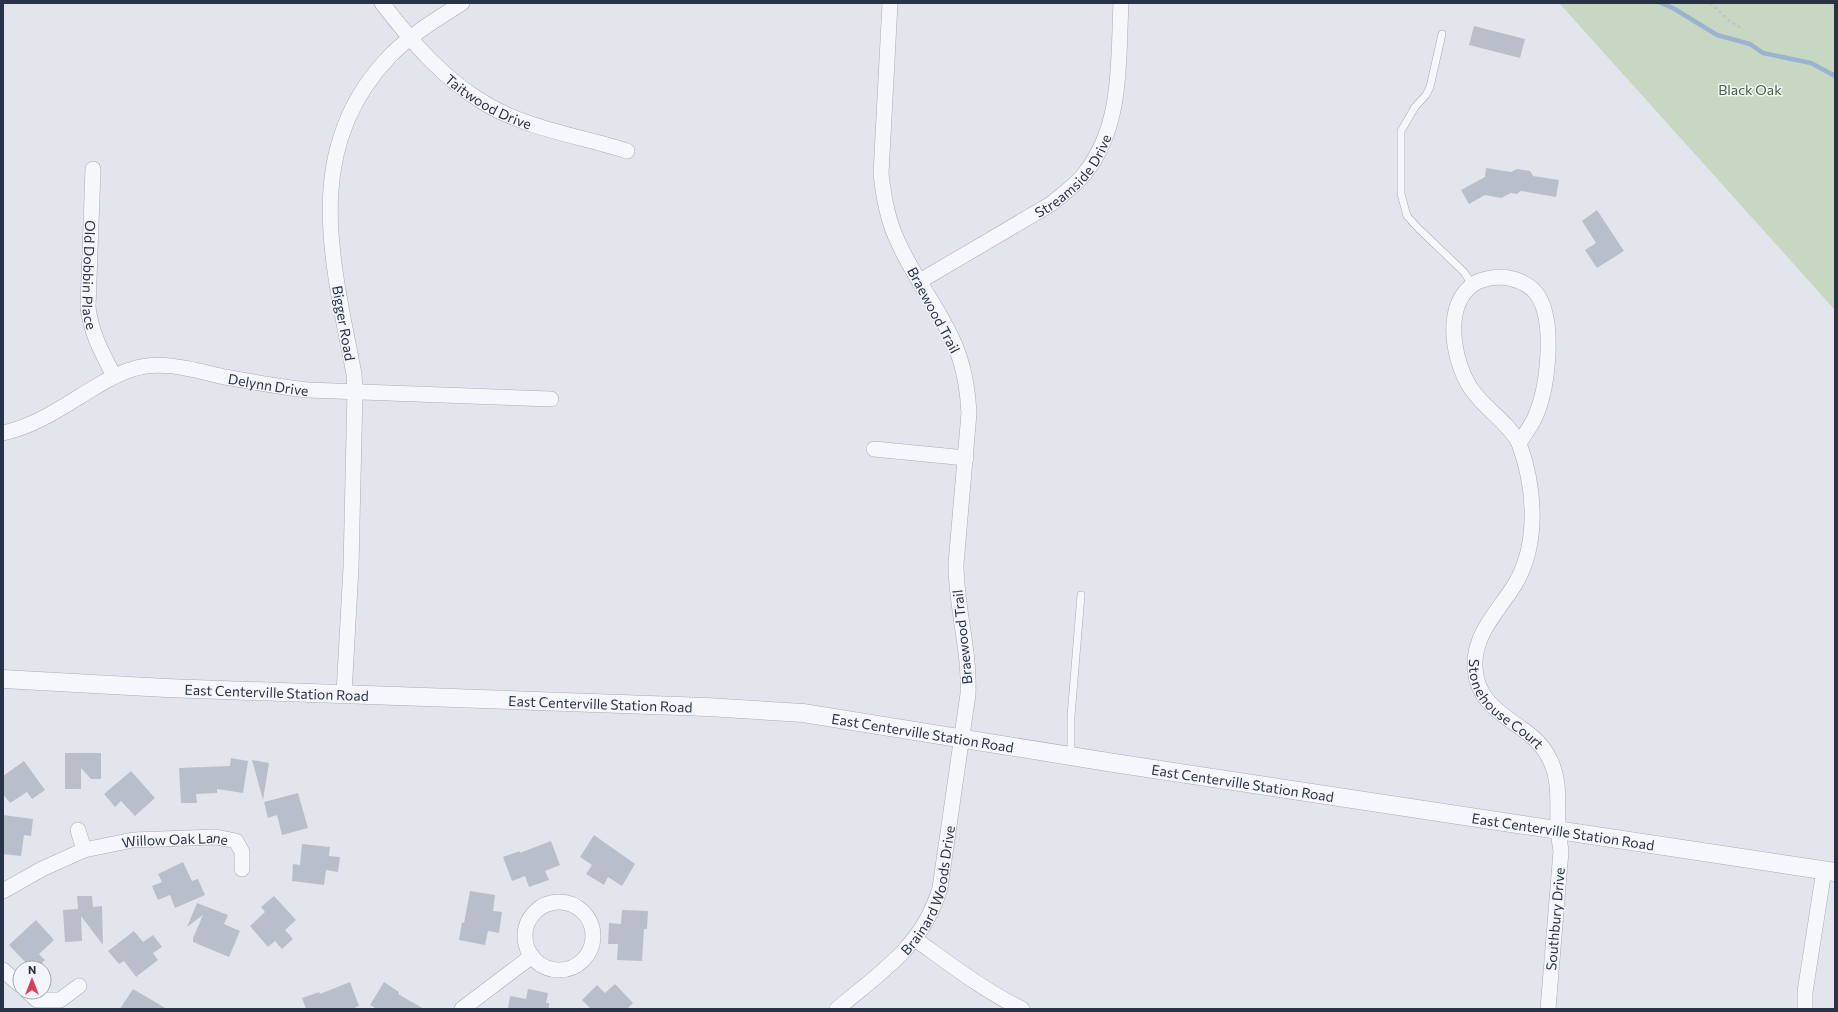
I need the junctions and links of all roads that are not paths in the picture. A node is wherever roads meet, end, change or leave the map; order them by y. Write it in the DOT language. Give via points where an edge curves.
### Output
graph roads {
  1 [pos="382,3"];
  2 [pos="462,3"];
  3 [pos="890,3"];
  4 [pos="1121,3"];
  5 [pos="1442,34"];
  6 [pos="409,39"];
  7 [pos="627,151"];
  8 [pos="92,169"];
  9 [pos="920,280"];
  10 [pos="1473,286"];
  11 [pos="114,376"];
  12 [pos="355,391"];
  13 [pos="551,399"];
  14 [pos="3,433"];
  15 [pos="1518,443"];
  16 [pos="874,449"];
  17 [pos="966,458"];
  18 [pos="1081,595"];
  19 [pos="3,679"];
  20 [pos="344,694"];
  21 [pos="962,739"];
  22 [pos="1071,756"];
  23 [pos="1558,829"];
  24 [pos="78,830"];
  25 [pos="84,850"];
  26 [pos="242,869"];
  27 [pos="1829,871"];
  28 [pos="3,892"];
  29 [pos="915,939"];
  30 [pos="532,956"];
  31 [pos="3,970"];
  32 [pos="12,978"];
  33 [pos="79,986"];
  34 [pos="52,1000"];
  35 [pos="462,1009"];
  36 [pos="837,1009"];
  37 [pos="1022,1009"];
  38 [pos="1548,1009"];
  39 [pos="1805,1009"];
  1 -- 6 [label="street, Taitwood Drive"];
  2 -- 6 [label="street, Bigger Road"];
  3 -- 9 [label="street, Braewood Trail" via="881,174 884,201 890,220 899,244"];
  4 -- 9 [label="street, Streamside Drive" via="1116,99 1112,119 1096,158 1085,174 1052,204"];
  5 -- 10 [label="lane" via="1430,87 1401,132 1401,194 1407,216 1464,272"];
  6 -- 7 [label="street, Taitwood Drive" via="449,79 486,104 544,127"];
  6 -- 12 [label="street, Bigger Road" via="374,74 355,103 338,145 332,177 330,237"];
  8 -- 11 [label="street, Old Dobbin Place" via="88,307 95,341"];
  9 -- 17 [label="street, Braewood Trail" via="961,360 968,393"];
  10 -- 15 [label="street, Stonehouse Court" via="1458,306 1454,337 1456,354 1472,390 1504,422"];
  10 -- 15 [label="street, Stonehouse Court" via="1492,278 1516,279 1528,285 1542,301 1548,336 1544,385 1537,414"];
  11 -- 12 [label="street, Delynn Drive" via="143,366 158,365 182,367 277,387"];
  11 -- 14 [label="street, Delynn Drive" via="50,415"];
  12 -- 13 [label="street, Delynn Drive"];
  12 -- 20 [label="street, Bigger Road" via="351,567"];
  15 -- 23 [label="street, Stonehouse Court" via="1531,497 1532,535 1520,575 1483,632 1476,653 1475,668 1479,686 1486,698 1510,722 1539,743 1548,754 1558,780"];
  16 -- 17 [label="street"];
  17 -- 21 [label="street, Braewood Trail" via="956,564 969,671"];
  18 -- 22 [label="lane" via="1071,716"];
  19 -- 20 [label="street, East Centerville Station Road"];
  20 -- 21 [label="street, East Centerville Station Road" via="707,707 803,713"];
  21 -- 22 [label="street, East Centerville Station Road"];
  21 -- 29 [label="street, Brainard Woods Drive" via="940,888 929,918"];
  22 -- 23 [label="street, East Centerville Station Road"];
  23 -- 27 [label="street, East Centerville Station Road"];
  23 -- 38 [label="street, Southbury Drive" via="1561,851"];
  24 -- 25 [label="street"];
  25 -- 26 [label="street, Willow Oak Lane" via="133,840 216,837 236,841 242,852"];
  25 -- 28 [label="street, Willow Oak Lane" via="42,869"];
  27 -- 39 [label="street" via="1805,992"];
  29 -- 36 [label="street, Brainard Woods Drive" via="904,952"];
  29 -- 37 [label="street" via="1002,1000"];
  30 -- 30 [label="street" via="550,969 562,970 573,967 582,961 592,947 594,930 590,920 575,905 555,901 545,904 530,918 526,927 527,947"];
  30 -- 35 [label="street"];
  31 -- 32 [label="street"];
  33 -- 34 [label="street" via="60,1000"];
}
